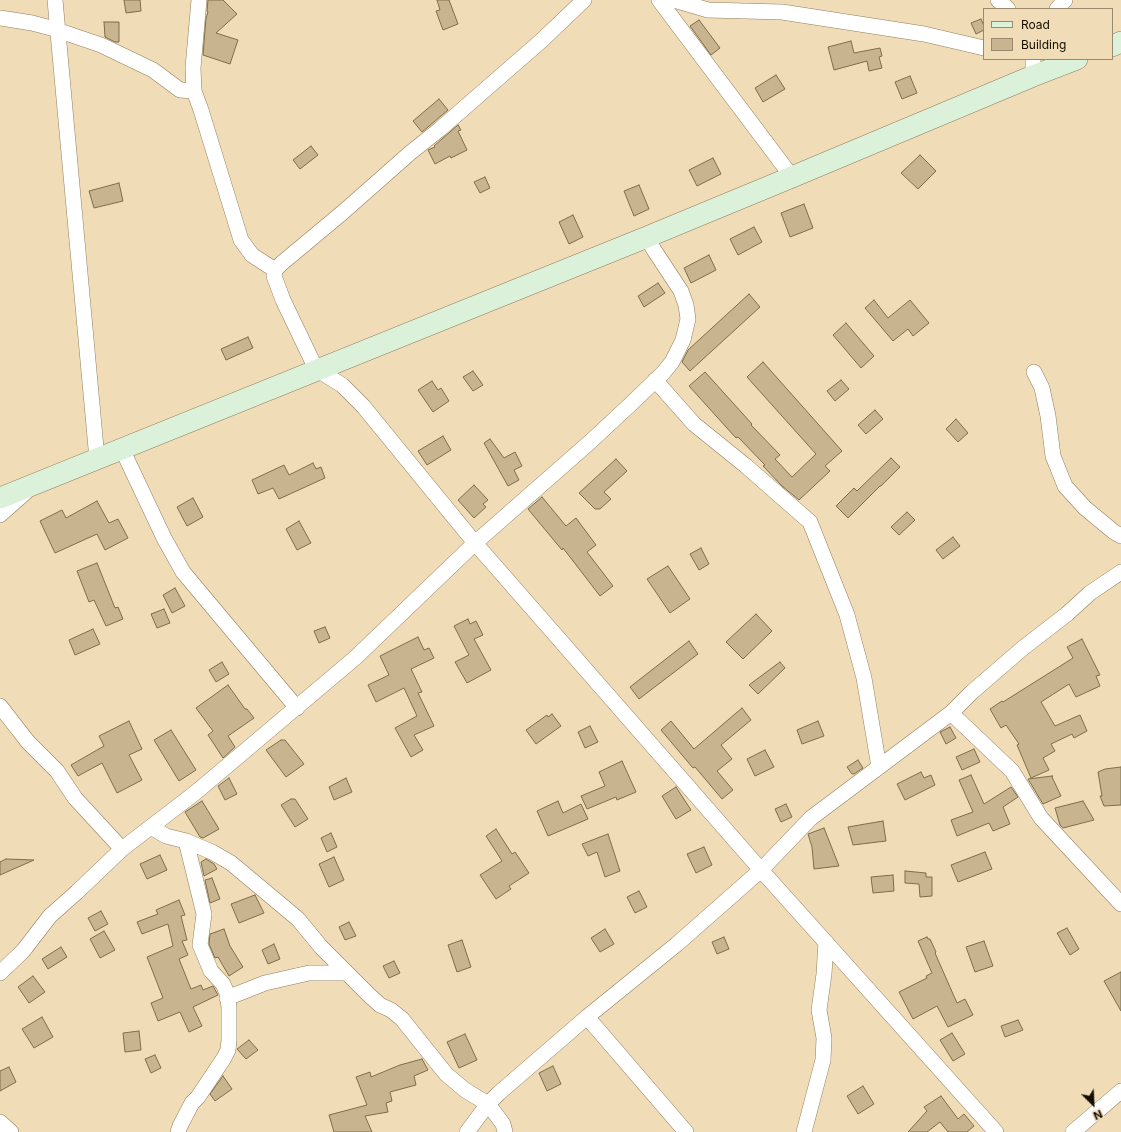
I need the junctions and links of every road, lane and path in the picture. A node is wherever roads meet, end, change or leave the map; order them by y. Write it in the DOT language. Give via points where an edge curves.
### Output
graph roads {
  1 [pos="55,0"];
  2 [pos="199,0"];
  3 [pos="584,0"];
  4 [pos="659,0"];
  5 [pos="674,0"];
  6 [pos="998,0"];
  7 [pos="1065,0"];
  8 [pos="1007,8"];
  9 [pos="1058,8"];
  10 [pos="0,18"];
  11 [pos="58,31"];
  12 [pos="983,48"];
  13 [pos="1066,60"];
  14 [pos="1033,63"];
  15 [pos="194,91"];
  16 [pos="792,178"];
  17 [pos="647,236"];
  18 [pos="275,270"];
  19 [pos="318,370"];
  20 [pos="1034,372"];
  21 [pos="655,380"];
  22 [pos="122,449"];
  23 [pos="97,459"];
  24 [pos="35,484"];
  25 [pos="0,498"];
  26 [pos="0,515"];
  27 [pos="1121,536"];
  28 [pos="475,543"];
  29 [pos="1121,572"];
  30 [pos="0,706"];
  31 [pos="297,708"];
  32 [pos="951,713"];
  33 [pos="879,768"];
  34 [pos="151,827"];
  35 [pos="186,841"];
  36 [pos="122,849"];
  37 [pos="761,870"];
  38 [pos="1121,904"];
  39 [pos="826,942"];
  40 [pos="0,973"];
  41 [pos="347,973"];
  42 [pos="227,998"];
  43 [pos="587,1017"];
  44 [pos="1121,1091"];
  45 [pos="488,1104"];
  46 [pos="0,1122"];
  47 [pos="11,1132"];
  48 [pos="178,1132"];
  49 [pos="467,1132"];
  50 [pos="505,1132"];
  51 [pos="686,1132"];
  52 [pos="804,1132"];
  53 [pos="996,1132"];
  54 [pos="1073,1132"];
  1 -- 11 [label="street"];
  2 -- 15 [label="street" via="193,68"];
  3 -- 18 [label="street" via="541,41"];
  4 -- 16 [label="street"];
  5 -- 12 [label="street" via="708,10 782,12 924,34"];
  6 -- 8 [label="street"];
  7 -- 9 [label="street"];
  10 -- 11 [label="street" via="32,23"];
  11 -- 15 [label="street" via="101,45 134,60 180,90"];
  11 -- 23 [label="street"];
  13 -- 14 [label="street"];
  14 -- 16 [label="street"];
  15 -- 18 [label="street" via="241,240 252,255"];
  16 -- 17 [label="street"];
  17 -- 19 [label="street"];
  17 -- 21 [label="street" via="681,291 688,319 683,340 672,362"];
  18 -- 19 [label="street" via="274,276 283,300"];
  19 -- 22 [label="street"];
  19 -- 28 [label="street" via="342,385 363,406"];
  20 -- 27 [label="street" via="1042,388 1053,456 1065,486 1085,508"];
  21 -- 28 [label="street" via="590,442"];
  21 -- 33 [label="street" via="694,424 810,522 847,615 864,678"];
  22 -- 23 [label="street"];
  22 -- 31 [label="street" via="183,572"];
  23 -- 24 [label="street"];
  24 -- 25 [label="street"];
  24 -- 26 [label="street"];
  28 -- 31 [label="street" via="355,658"];
  28 -- 37 [label="street"];
  29 -- 32 [label="street" via="1090,593 1023,648"];
  30 -- 36 [label="street" via="28,742 57,772 75,798"];
  31 -- 34 [label="street"];
  32 -- 33 [label="street"];
  32 -- 38 [label="street" via="1012,771 1041,818"];
  33 -- 37 [label="street" via="811,818"];
  34 -- 35 [label="street" via="166,836"];
  34 -- 36 [label="street"];
  35 -- 41 [label="street" via="231,863 251,879 298,919"];
  35 -- 42 [label="street" via="204,914 200,945 211,971 223,984"];
  36 -- 40 [label="street" via="50,916 23,951"];
  37 -- 39 [label="street"];
  37 -- 43 [label="street" via="677,944"];
  39 -- 52 [label="street" via="819,1010 824,1038 824,1060"];
  39 -- 53 [label="street"];
  41 -- 42 [label="street" via="309,973 265,983"];
  41 -- 45 [label="street" via="380,1005 402,1019 446,1074"];
  42 -- 48 [label="street" via="228,1050 219,1067 192,1103"];
  43 -- 45 [label="street"];
  43 -- 51 [label="street"];
  44 -- 54 [label="street"];
  45 -- 49 [label="street"];
  45 -- 50 [label="street" via="503,1124"];
  46 -- 47 [label="street"];
}
